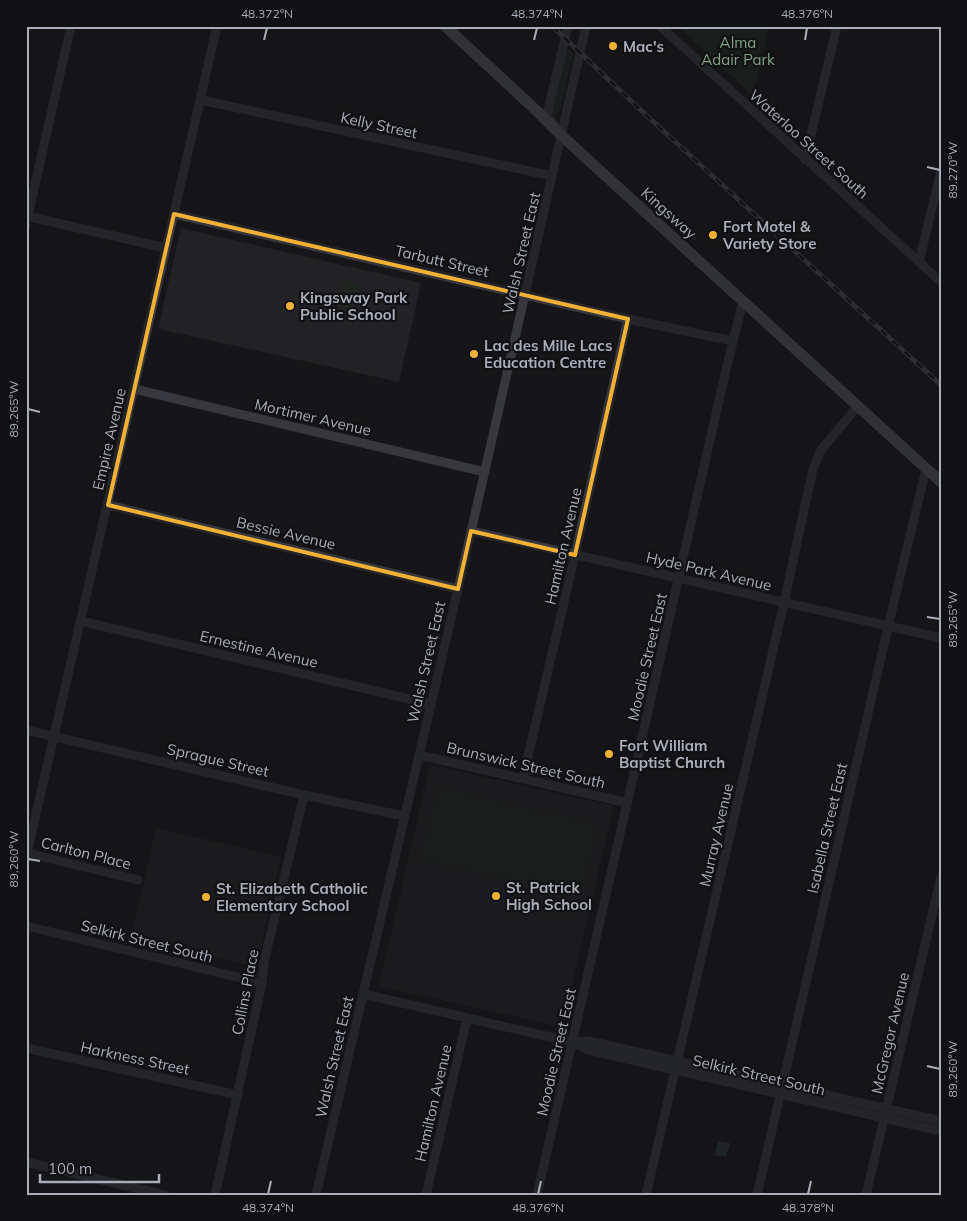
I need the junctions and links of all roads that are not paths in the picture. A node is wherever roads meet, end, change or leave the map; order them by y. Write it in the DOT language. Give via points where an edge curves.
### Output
graph roads {
  1 [pos="71,26"];
  2 [pos="217,26"];
  3 [pos="568,26"];
  4 [pos="586,26"];
  5 [pos="660,26"];
  6 [pos="837,26"];
  7 [pos="444,27"];
  8 [pos="201,100"];
  9 [pos="562,136"];
  10 [pos="805,160"];
  11 [pos="941,171"];
  12 [pos="552,176"];
  13 [pos="174,214"];
  14 [pos="27,219"];
  15 [pos="166,248"];
  16 [pos="919,262"];
  17 [pos="941,282"];
  18 [pos="526,295"];
  19 [pos="743,301"];
  20 [pos="628,319"];
  21 [pos="733,341"];
  22 [pos="134,389"];
  23 [pos="858,406"];
  24 [pos="926,469"];
  25 [pos="485,472"];
  26 [pos="941,482"];
  27 [pos="108,504"];
  28 [pos="471,531"];
  29 [pos="575,555"];
  30 [pos="678,578"];
  31 [pos="458,589"];
  32 [pos="784,603"];
  33 [pos="81,621"];
  34 [pos="888,626"];
  35 [pos="941,638"];
  36 [pos="430,704"];
  37 [pos="26,730"];
  38 [pos="54,736"];
  39 [pos="419,755"];
  40 [pos="523,778"];
  41 [pos="304,795"];
  42 [pos="628,803"];
  43 [pos="404,816"];
  44 [pos="27,856"];
  45 [pos="941,877"];
  46 [pos="138,880"];
  47 [pos="26,926"];
  48 [pos="262,982"];
  49 [pos="363,994"];
  50 [pos="467,1018"];
  51 [pos="572,1042"];
  52 [pos="26,1048"];
  53 [pos="676,1065"];
  54 [pos="780,1089"];
  55 [pos="238,1095"];
  56 [pos="887,1108"];
  57 [pos="884,1118"];
  58 [pos="941,1121"];
  59 [pos="941,1131"];
  60 [pos="26,1162"];
  61 [pos="165,1195"];
  62 [pos="215,1195"];
  63 [pos="316,1195"];
  64 [pos="426,1195"];
  65 [pos="537,1195"];
  66 [pos="646,1195"];
  67 [pos="757,1195"];
  68 [pos="866,1195"];
  1 -- 14 [label="street"];
  2 -- 8 [label="street, Empire Avenue"];
  3 -- 9 [label="street" via="548,116"];
  4 -- 9 [label="street, Walsh Street East"];
  5 -- 10 [label="street, Waterloo Street South"];
  6 -- 10 [label="street"];
  7 -- 9 [label="main road, Kingsway"];
  8 -- 12 [label="street, Kelly Street"];
  8 -- 13 [label="street, Empire Avenue"];
  9 -- 12 [label="street, Walsh Street East"];
  9 -- 19 [label="main road, Kingsway"];
  10 -- 16 [label="street, Waterloo Street South"];
  11 -- 16 [label="street"];
  12 -- 18 [label="street, Walsh Street East"];
  13 -- 15 [label="street, Empire Avenue"];
  13 -- 18 [label="street, Tarbutt Street"];
  14 -- 15 [label="street"];
  15 -- 22 [label="street, Empire Avenue"];
  16 -- 17 [label="street, Waterloo Street South"];
  18 -- 20 [label="street, Tarbutt Street"];
  18 -- 25 [label="street, Walsh Street East"];
  19 -- 21 [label="street, Moodie Street East"];
  19 -- 23 [label="main road, Kingsway"];
  20 -- 21 [label="street, Tarbutt Street"];
  20 -- 29 [label="street, Hamilton Avenue"];
  21 -- 30 [label="street, Moodie Street East"];
  22 -- 25 [label="street, Mortimer Avenue"];
  22 -- 27 [label="street, Empire Avenue"];
  23 -- 24 [label="main road, Kingsway"];
  23 -- 32 [label="street, Murray Avenue" via="816,459"];
  24 -- 26 [label="main road, Kingsway"];
  24 -- 34 [label="street, Isabella Street East"];
  25 -- 28 [label="street, Walsh Street East"];
  27 -- 31 [label="street, Bessie Avenue"];
  27 -- 33 [label="street, Empire Avenue"];
  28 -- 29 [label="street, Hyde Park Avenue"];
  28 -- 31 [label="street, Walsh Street East"];
  29 -- 30 [label="street, Hyde Park Avenue"];
  29 -- 40 [label="street, Hamilton Avenue"];
  30 -- 32 [label="street, Hyde Park Avenue"];
  30 -- 42 [label="street, Moodie Street East"];
  31 -- 36 [label="street, Walsh Street East"];
  32 -- 34 [label="street, Hyde Park Avenue"];
  32 -- 53 [label="street, Murray Avenue"];
  33 -- 36 [label="street, Ernestine Avenue"];
  33 -- 38 [label="street, Empire Avenue"];
  34 -- 35 [label="street, Hyde Park Avenue"];
  34 -- 54 [label="street, Isabella Street East"];
  36 -- 39 [label="street, Walsh Street East"];
  37 -- 38 [label="street, Sprague Street"];
  38 -- 41 [label="street, Sprague Street"];
  38 -- 44 [label="street, Empire Avenue"];
  39 -- 40 [label="street, Brunswick Street South"];
  39 -- 43 [label="street, Walsh Street East"];
  40 -- 42 [label="street, Brunswick Street South"];
  41 -- 43 [label="street, Sprague Street"];
  41 -- 48 [label="street, Collins Place"];
  42 -- 51 [label="street, Moodie Street East"];
  43 -- 49 [label="street, Walsh Street East"];
  44 -- 46 [label="street, Carlton Place"];
  45 -- 56 [label="street, McGregor Avenue"];
  47 -- 48 [label="street, Selkirk Street South"];
  48 -- 55 [label="street, Collins Place"];
  49 -- 50 [label="street, Selkirk Street South"];
  49 -- 63 [label="street, Walsh Street East"];
  50 -- 51 [label="street, Selkirk Street South"];
  50 -- 64 [label="street, Hamilton Avenue"];
  51 -- 53 [label="street, Selkirk Street South" via="589,1041"];
  51 -- 65 [label="street, Moodie Street East"];
  52 -- 55 [label="street, Harkness Street"];
  53 -- 54 [label="street, Selkirk Street South"];
  53 -- 66 [label="street, Murray Avenue"];
  54 -- 56 [label="street, Selkirk Street South"];
  54 -- 57 [label="street, Selkirk Street South"];
  54 -- 67 [label="street, Isabella Street East"];
  55 -- 62 [label="street, Collins Place"];
  56 -- 57 [label="street, McGregor Avenue"];
  56 -- 58 [label="street, Selkirk Street South"];
  57 -- 59 [label="street, Selkirk Street South"];
  57 -- 68 [label="street, McGregor Avenue"];
  60 -- 61 [label="street"];
}
